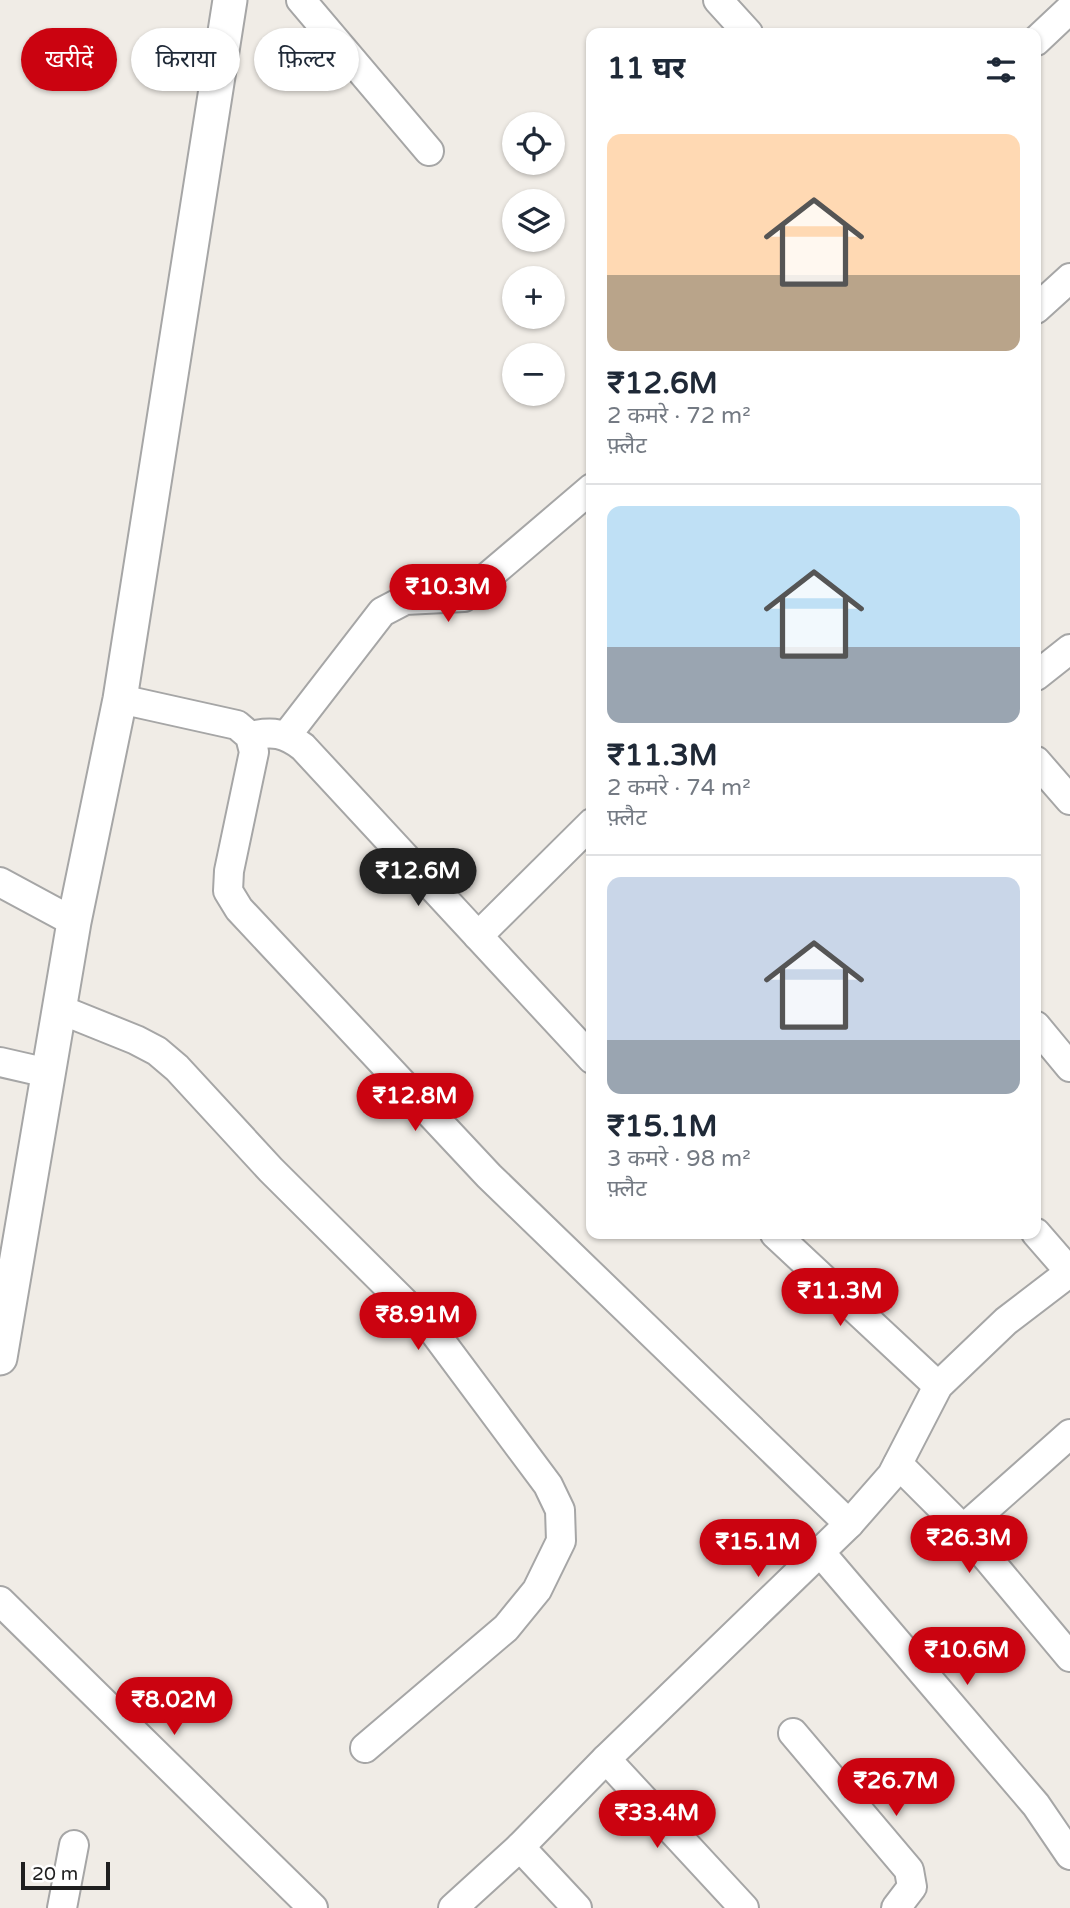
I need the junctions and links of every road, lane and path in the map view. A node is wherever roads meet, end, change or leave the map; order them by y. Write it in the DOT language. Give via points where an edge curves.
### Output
graph roads {
  1 [pos="230,0"];
  2 [pos="301,0"];
  3 [pos="718,0"];
  4 [pos="1070,9"];
  5 [pos="743,28"];
  6 [pos="1041,36"];
  7 [pos="429,151"];
  8 [pos="1070,278"];
  9 [pos="1041,304"];
  10 [pos="586,493"];
  11 [pos="1070,649"];
  12 [pos="1041,673"];
  13 [pos="120,699"];
  14 [pos="287,734"];
  15 [pos="250,736"];
  16 [pos="1041,767"];
  17 [pos="1070,800"];
  18 [pos="586,829"];
  19 [pos="0,882"];
  20 [pos="74,922"];
  21 [pos="478,936"];
  22 [pos="59,1009"];
  23 [pos="1041,1032"];
  24 [pos="586,1053"];
  25 [pos="0,1062"];
  26 [pos="1070,1068"];
  27 [pos="48,1073"];
  28 [pos="780,1239"];
  29 [pos="1041,1239"];
  30 [pos="0,1358"];
  31 [pos="938,1386"];
  32 [pos="1070,1434"];
  33 [pos="898,1464"];
  34 [pos="849,1524"];
  35 [pos="963,1529"];
  36 [pos="820,1552"];
  37 [pos="0,1601"];
  38 [pos="1070,1657"];
  39 [pos="793,1734"];
  40 [pos="365,1748"];
  41 [pos="606,1759"];
  42 [pos="74,1845"];
  43 [pos="520,1847"];
  44 [pos="1070,1855"];
  45 [pos="62,1908"];
  46 [pos="313,1908"];
  47 [pos="453,1908"];
  48 [pos="577,1908"];
  49 [pos="744,1908"];
  50 [pos="896,1908"];
  1 -- 13 [label="street"];
  2 -- 7 [label="street"];
  3 -- 5 [label="street"];
  4 -- 6 [label="street"];
  8 -- 9 [label="street"];
  10 -- 14 [label="street" via="464,597 405,600 382,612"];
  11 -- 12 [label="street"];
  13 -- 15 [label="street" via="237,725"];
  13 -- 20 [label="street"];
  14 -- 15 [label="street"];
  14 -- 21 [label="street"];
  15 -- 34 [label="street" via="254,752 229,871 228,891 239,909 489,1176"];
  16 -- 17 [label="street"];
  18 -- 21 [label="street"];
  19 -- 20 [label="street"];
  20 -- 22 [label="street"];
  21 -- 24 [label="street"];
  22 -- 27 [label="street"];
  22 -- 40 [label="street" via="157,1051 177,1068 271,1170 434,1332 548,1485 560,1510 561,1541 537,1590 506,1628"];
  23 -- 26 [label="street"];
  25 -- 27 [label="street"];
  27 -- 30 [label="street"];
  28 -- 31 [label="street"];
  29 -- 31 [label="street" via="1070,1272 1006,1321"];
  31 -- 33 [label="street"];
  32 -- 35 [label="street"];
  33 -- 34 [label="street"];
  33 -- 35 [label="street"];
  34 -- 36 [label="street"];
  35 -- 38 [label="street"];
  36 -- 41 [label="street"];
  36 -- 44 [label="street" via="1036,1805"];
  37 -- 46 [label="street"];
  39 -- 50 [label="street" via="909,1870 912,1887"];
  41 -- 43 [label="street"];
  41 -- 49 [label="street"];
  42 -- 45 [label="street"];
  43 -- 47 [label="street"];
  43 -- 48 [label="street"];
}
